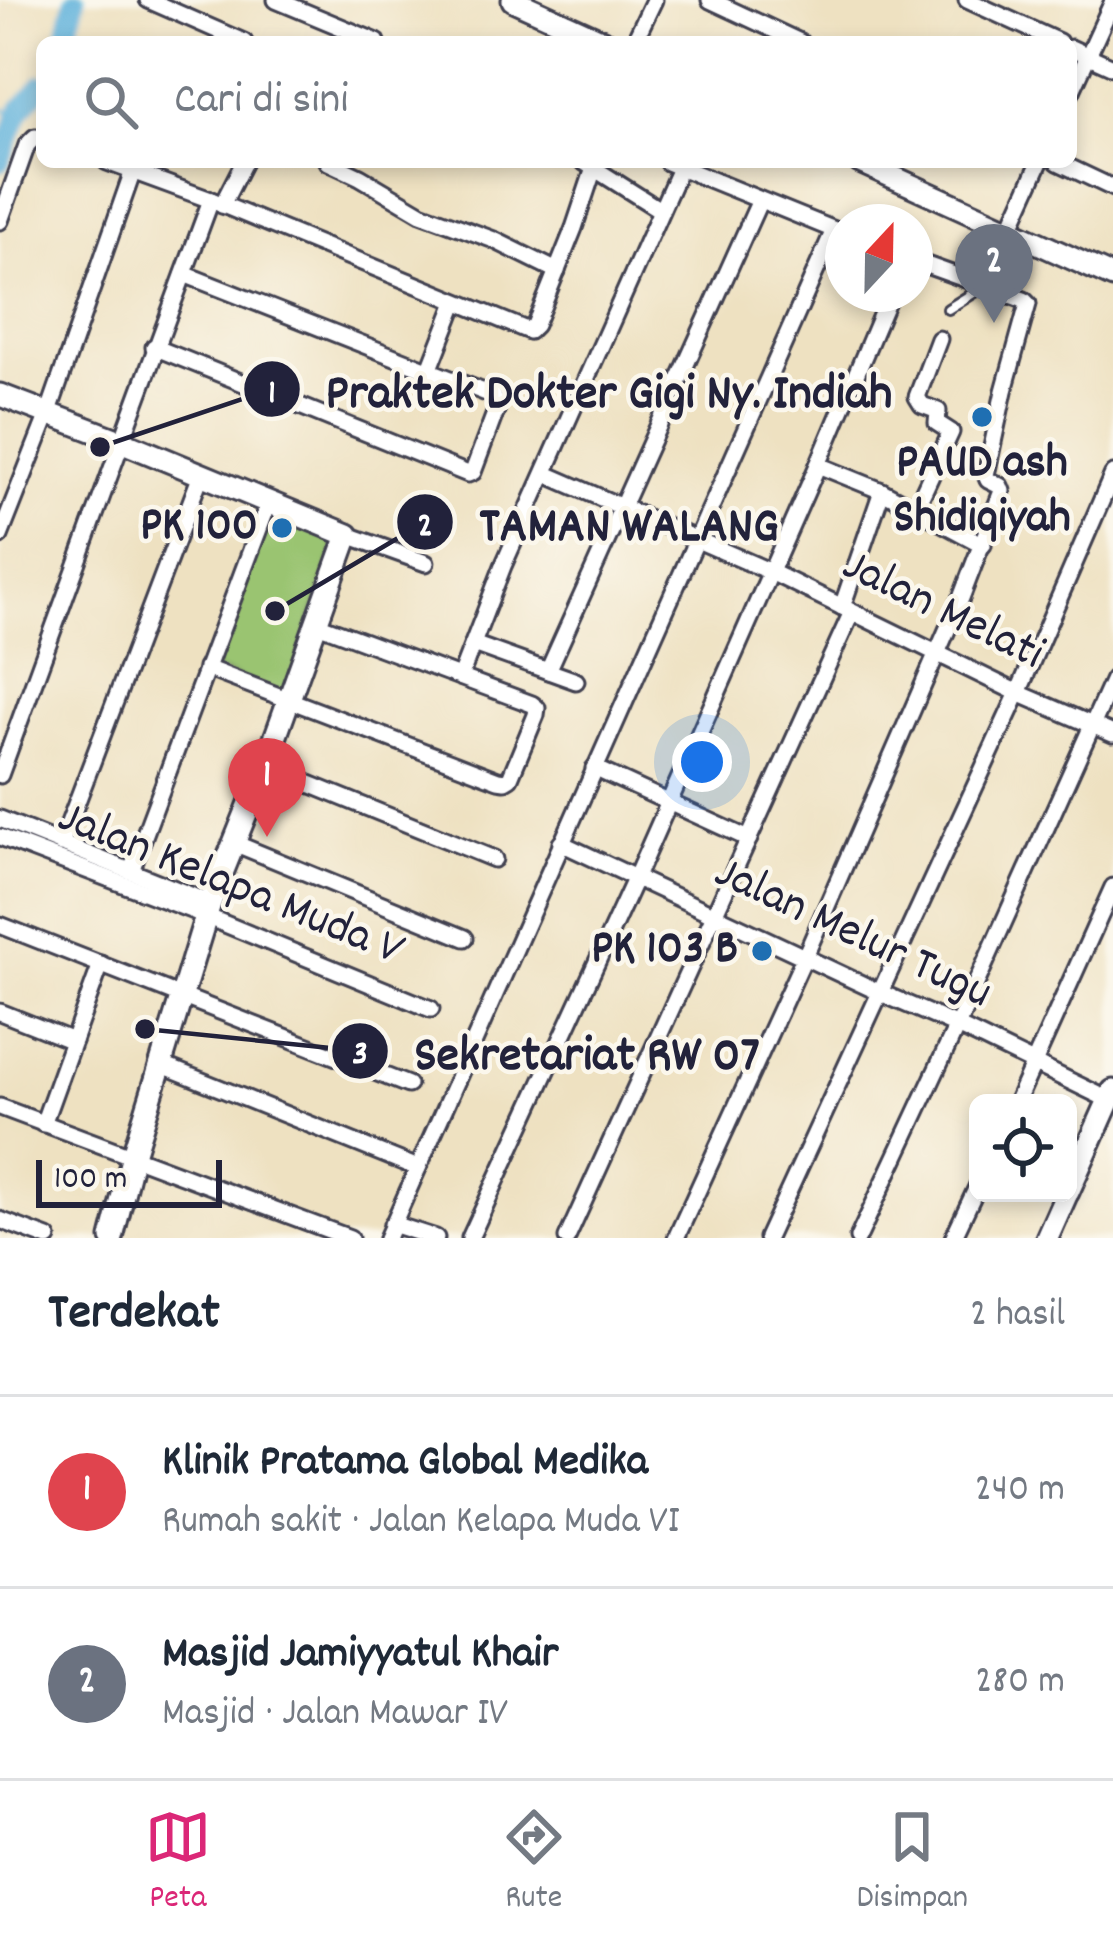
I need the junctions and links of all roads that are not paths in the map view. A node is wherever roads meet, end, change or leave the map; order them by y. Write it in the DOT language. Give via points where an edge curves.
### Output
graph roads {
  1 [pos="148,0"];
  2 [pos="276,0"];
  3 [pos="513,0"];
  4 [pos="654,0"];
  5 [pos="710,0"];
  6 [pos="967,0"];
  7 [pos="1113,1"];
  8 [pos="230,36"];
  9 [pos="363,36"];
  10 [pos="592,36"];
  11 [pos="637,36"];
  12 [pos="787,36"];
  13 [pos="1046,36"];
  14 [pos="1077,51"];
  15 [pos="1088,56"];
  16 [pos="1113,67"];
  17 [pos="1077,80"];
  18 [pos="36,137"];
  19 [pos="131,168"];
  20 [pos="240,168"];
  21 [pos="342,168"];
  22 [pos="591,168"];
  23 [pos="598,168"];
  24 [pos="673,168"];
  25 [pos="681,168"];
  26 [pos="873,168"];
  27 [pos="1037,168"];
  28 [pos="1071,168"];
  29 [pos="1113,188"];
  30 [pos="760,200"];
  31 [pos="216,202"];
  32 [pos="660,210"];
  33 [pos="0,220"];
  34 [pos="825,226"];
  35 [pos="1008,232"];
  36 [pos="825,262"];
  37 [pos="933,268"];
  38 [pos="557,271"];
  39 [pos="184,274"];
  40 [pos="1113,277"];
  41 [pos="984,286"];
  42 [pos="456,302"];
  43 [pos="948,309"];
  44 [pos="882,312"];
  45 [pos="939,339"];
  46 [pos="154,347"];
  47 [pos="429,371"];
  48 [pos="0,395"];
  49 [pos="48,414"];
  50 [pos="123,442"];
  51 [pos="818,465"];
  52 [pos="546,474"];
  53 [pos="1113,474"];
  54 [pos="200,475"];
  55 [pos="882,491"];
  56 [pos="269,502"];
  57 [pos="623,507"];
  58 [pos="915,510"];
  59 [pos="348,535"];
  60 [pos="0,536"];
  61 [pos="697,540"];
  62 [pos="983,545"];
  63 [pos="426,563"];
  64 [pos="771,572"];
  65 [pos="847,610"];
  66 [pos="317,624"];
  67 [pos="473,644"];
  68 [pos="935,654"];
  69 [pos="206,668"];
  70 [pos="548,671"];
  71 [pos="460,677"];
  72 [pos="1113,679"];
  73 [pos="576,681"];
  74 [pos="1018,694"];
  75 [pos="289,700"];
  76 [pos="1092,725"];
  77 [pos="1113,734"];
  78 [pos="265,766"];
  79 [pos="595,768"];
  80 [pos="0,775"];
  81 [pos="669,802"];
  82 [pos="0,819"];
  83 [pos="0,837"];
  84 [pos="749,839"];
  85 [pos="234,843"];
  86 [pos="561,843"];
  87 [pos="61,844"];
  88 [pos="494,859"];
  89 [pos="131,871"];
  90 [pos="636,878"];
  91 [pos="1113,887"];
  92 [pos="208,909"];
  93 [pos="715,915"];
  94 [pos="0,925"];
  95 [pos="465,938"];
  96 [pos="804,957"];
  97 [pos="101,964"];
  98 [pos="881,993"];
  99 [pos="182,995"];
  100 [pos="431,1009"];
  101 [pos="0,1012"];
  102 [pos="958,1026"];
  103 [pos="73,1041"];
  104 [pos="160,1064"];
  105 [pos="1034,1065"];
  106 [pos="408,1085"];
  107 [pos="1020,1094"];
  108 [pos="1111,1096"];
  109 [pos="0,1107"];
  110 [pos="43,1124"];
  111 [pos="133,1155"];
  112 [pos="418,1168"];
  113 [pos="1077,1172"];
  114 [pos="970,1202"];
  115 [pos="1063,1202"];
  116 [pos="0,1220"];
  117 [pos="389,1231"];
  118 [pos="49,1238"];
  119 [pos="112,1238"];
  120 [pos="350,1238"];
  121 [pos="436,1238"];
  122 [pos="470,1238"];
  123 [pos="567,1238"];
  124 [pos="676,1238"];
  125 [pos="767,1238"];
  126 [pos="858,1238"];
  127 [pos="953,1238"];
  128 [pos="1047,1238"];
  1 -- 8 [label="street"];
  2 -- 9 [label="street"];
  3 -- 10 [label="street"];
  4 -- 11 [label="street"];
  5 -- 12 [label="street"];
  6 -- 13 [label="street"];
  7 -- 15 [label="street"];
  14 -- 15 [label="street"];
  15 -- 16 [label="street"];
  15 -- 17 [label="street"];
  18 -- 33 [label="street"];
  19 -- 31 [label="street"];
  19 -- 49 [label="street"];
  20 -- 31 [label="street"];
  21 -- 38 [label="street"];
  22 -- 38 [label="street"];
  23 -- 32 [label="street"];
  24 -- 32 [label="street"];
  25 -- 30 [label="street"];
  26 -- 35 [label="street"];
  27 -- 35 [label="street"];
  28 -- 29 [label="street"];
  30 -- 34 [label="street"];
  30 -- 57 [label="street"];
  31 -- 39 [label="street"];
  31 -- 42 [label="street"];
  32 -- 52 [label="street"];
  35 -- 40 [label="street"];
  35 -- 41 [label="street"];
  36 -- 61 [label="street"];
  37 -- 41 [label="street"];
  38 -- 42 [label="street" via="532,331"];
  39 -- 46 [label="street"];
  39 -- 47 [label="street"];
  41 -- 43 [label="lane"];
  41 -- 62 [label="street" via="1028,304 992,443 986,478 1002,491"];
  42 -- 47 [label="street"];
  44 -- 51 [label="street"];
  45 -- 58 [label="street" via="917,397 951,432"];
  46 -- 47 [label="street" via="473,472 494,396"];
  46 -- 50 [label="street"];
  48 -- 49 [label="street"];
  49 -- 50 [label="street"];
  49 -- 60 [label="street"];
  50 -- 54 [label="street"];
  50 -- 80 [label="street"];
  51 -- 55 [label="street"];
  51 -- 64 [label="street"];
  52 -- 57 [label="street, Jalan Melati"];
  52 -- 67 [label="street"];
  53 -- 74 [label="street"];
  54 -- 56 [label="street"];
  54 -- 87 [label="street"];
  55 -- 58 [label="street"];
  55 -- 65 [label="street"];
  56 -- 59 [label="street"];
  56 -- 69 [label="street"];
  57 -- 61 [label="street, Jalan Melati"];
  57 -- 70 [label="street"];
  58 -- 62 [label="street"];
  59 -- 63 [label="street"];
  59 -- 66 [label="street"];
  61 -- 64 [label="street, Jalan Melati"];
  61 -- 79 [label="street"];
  62 -- 68 [label="street"];
  64 -- 65 [label="street, Jalan Melati"];
  64 -- 81 [label="street"];
  65 -- 68 [label="street, Jalan Melati"];
  65 -- 84 [label="street"];
  66 -- 71 [label="street"];
  66 -- 75 [label="street"];
  67 -- 70 [label="street"];
  67 -- 71 [label="street"];
  68 -- 74 [label="street, Jalan Melati"];
  68 -- 96 [label="street"];
  69 -- 75 [label="street"];
  69 -- 89 [label="street"];
  70 -- 73 [label="street"];
  71 -- 75 [label="street" via="537,708 505,782"];
  72 -- 76 [label="street"];
  74 -- 76 [label="street, Jalan Melati"];
  74 -- 98 [label="street"];
  75 -- 78 [label="street"];
  76 -- 77 [label="street, Jalan Melati"];
  76 -- 102 [label="street"];
  78 -- 85 [label="street"];
  78 -- 88 [label="street"];
  79 -- 81 [label="street"];
  79 -- 86 [label="street"];
  81 -- 84 [label="street"];
  81 -- 90 [label="street"];
  82 -- 87 [label="street"];
  83 -- 92 [label="street, Jalan Kelapa Muda V"];
  84 -- 93 [label="street"];
  85 -- 92 [label="street"];
  85 -- 95 [label="street"];
  86 -- 90 [label="street, Jalan Melur Tugu"];
  86 -- 112 [label="street"];
  87 -- 89 [label="street"];
  89 -- 92 [label="street"];
  90 -- 93 [label="street, Jalan Melur Tugu"];
  90 -- 122 [label="street"];
  91 -- 105 [label="street"];
  92 -- 99 [label="street"];
  92 -- 100 [label="street, Jalan Kelapa Muda V"];
  93 -- 96 [label="street, Jalan Melur Tugu"];
  93 -- 123 [label="street"];
  94 -- 97 [label="street"];
  96 -- 98 [label="street, Jalan Melur Tugu"];
  96 -- 124 [label="street"];
  97 -- 99 [label="street"];
  97 -- 103 [label="street"];
  98 -- 102 [label="street, Jalan Melur Tugu"];
  98 -- 125 [label="street"];
  99 -- 104 [label="street"];
  99 -- 106 [label="street"];
  101 -- 103 [label="street"];
  102 -- 105 [label="street, Jalan Melur Tugu"];
  102 -- 126 [label="street"];
  103 -- 110 [label="street"];
  104 -- 111 [label="street"];
  104 -- 112 [label="street"];
  105 -- 107 [label="street"];
  105 -- 108 [label="street, Jalan Melur Tugu"];
  108 -- 113 [label="street"];
  109 -- 110 [label="street"];
  110 -- 111 [label="street"];
  111 -- 119 [label="street"];
  111 -- 120 [label="street"];
  112 -- 117 [label="street"];
  114 -- 127 [label="street"];
  115 -- 128 [label="street"];
  116 -- 118 [label="street"];
  117 -- 121 [label="street"];
}
